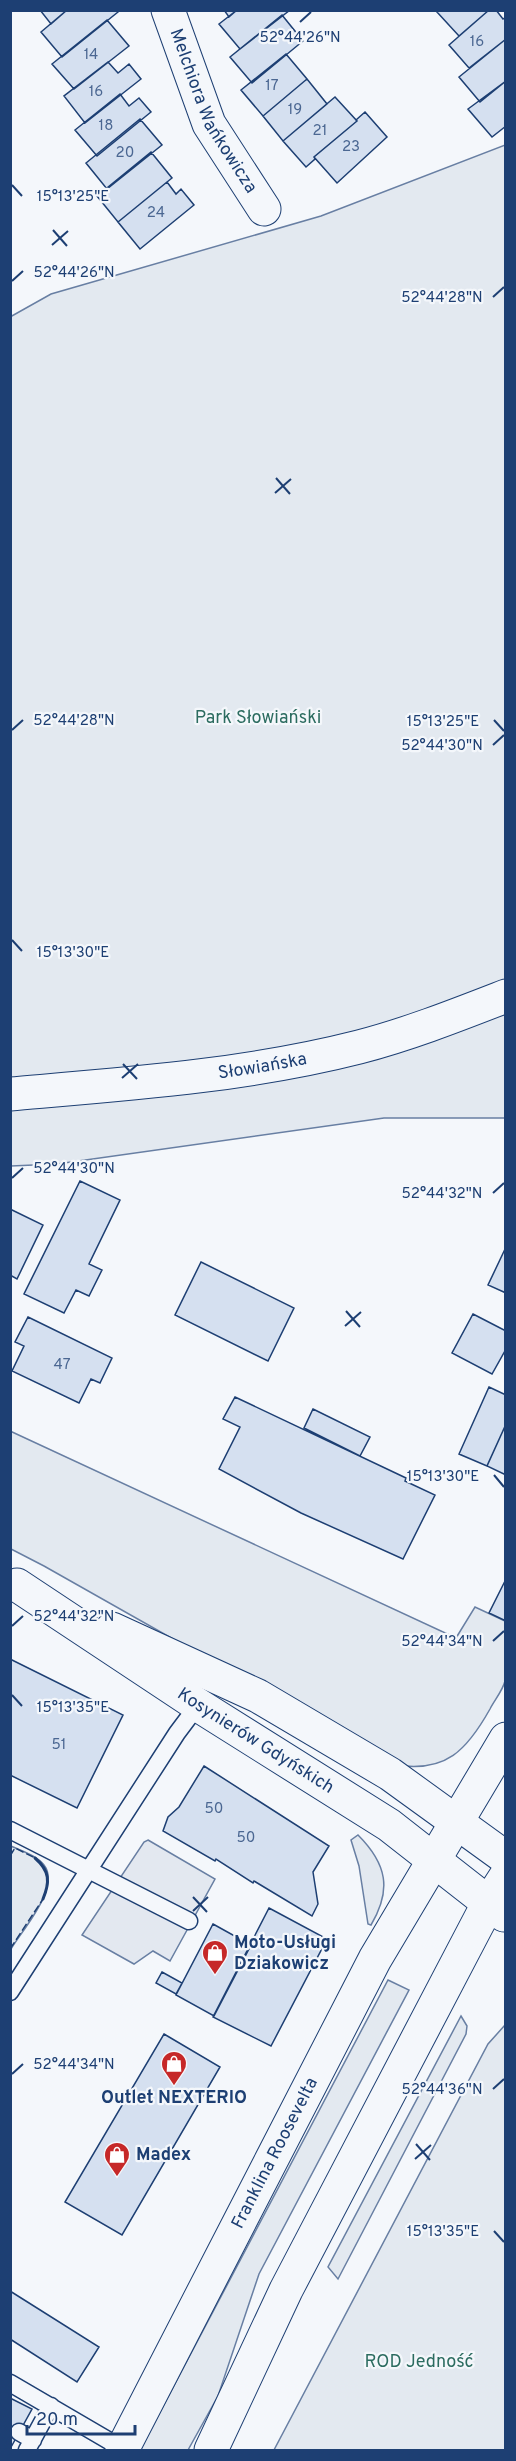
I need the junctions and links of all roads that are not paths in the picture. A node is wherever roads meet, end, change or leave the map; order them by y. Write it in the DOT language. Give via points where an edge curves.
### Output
graph roads {
  1 [pos="168,10"];
  2 [pos="264,209"];
  3 [pos="506,996"];
  4 [pos="10,1094"];
  5 [pos="14,1583"];
  6 [pos="198,1706"];
  7 [pos="506,1739"];
  8 [pos="457,1822"];
  9 [pos="10,1830"];
  10 [pos="434,1858"];
  11 [pos="506,1858"];
  12 [pos="90,1869"];
  13 [pos="506,1876"];
  14 [pos="497,1910"];
  15 [pos="189,1921"];
  16 [pos="10,1992"];
  17 [pos="10,2383"];
  18 [pos="51,2406"];
  19 [pos="27,2441"];
  20 [pos="122,2450"];
  21 [pos="211,2451"];
  1 -- 2 [label="street, Melchiora Wańkowicza" via="209,124"];
  3 -- 4 [label="street, Słowiańska" via="406,1034 294,1062 178,1079"];
  5 -- 6 [label="street, Kosynierów Gdyńskich"];
  5 -- 8 [label="street, Kosynierów Gdyńskich" via="258,1696 390,1774"];
  6 -- 10 [label="street, Kosynierów Gdyńskich" via="389,1825"];
  6 -- 12 [label="lane"];
  7 -- 8 [label="street"];
  8 -- 10 [label="street"];
  8 -- 11 [label="street, Kosynierów Gdyńskich"];
  9 -- 12 [label="lane"];
  10 -- 14 [label="street, Kosynierów Gdyńskich"];
  10 -- 20 [label="street, Franklina Roosevelta" via="375,1959"];
  12 -- 15 [label="lane"];
  12 -- 16 [label="lane"];
  13 -- 14 [label="street"];
  14 -- 21 [label="street" via="286,2290"];
  17 -- 18 [label="lane"];
  18 -- 19 [label="lane"];
  18 -- 20 [label="lane"];
}
